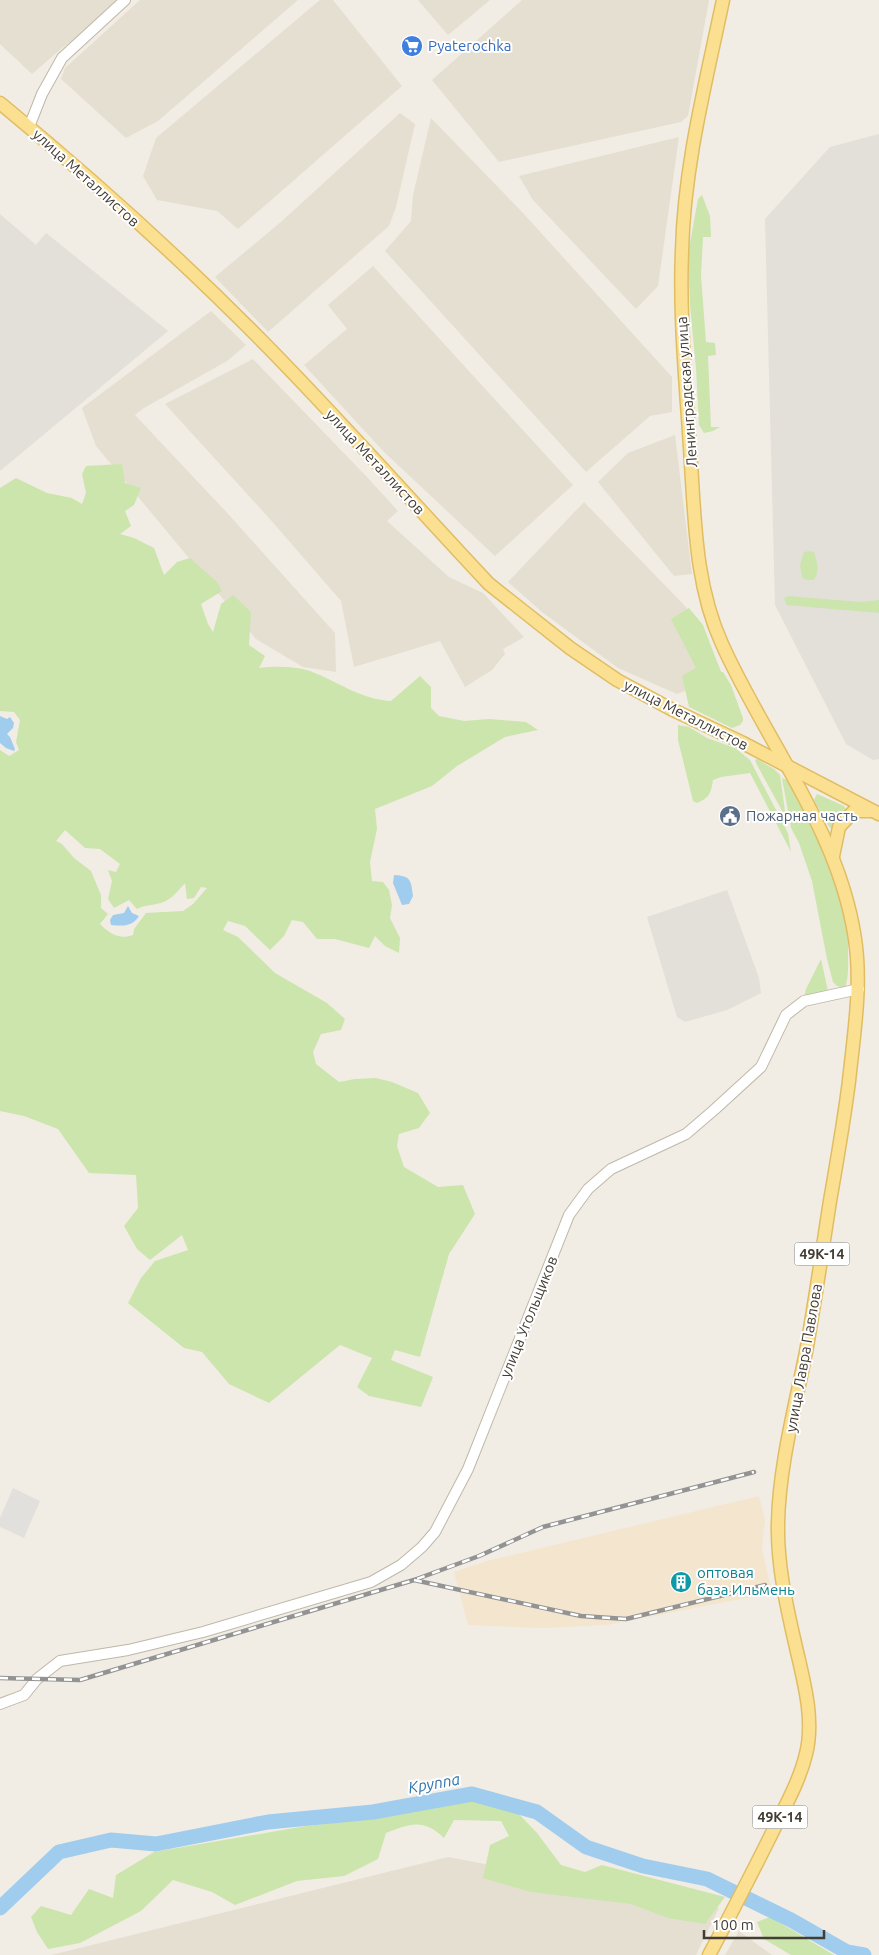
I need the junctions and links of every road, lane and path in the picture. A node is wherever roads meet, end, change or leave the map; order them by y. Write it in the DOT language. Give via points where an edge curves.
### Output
graph roads {
  1 [pos="125,0"];
  2 [pos="723,0"];
  3 [pos="0,103"];
  4 [pos="29,127"];
  5 [pos="788,767"];
  6 [pos="876,812"];
  7 [pos="833,856"];
  8 [pos="859,989"];
  9 [pos="0,1704"];
  10 [pos="709,1955"];
  1 -- 4 [label="street" via="62,58 42,94"];
  2 -- 5 [label="main road, Ленинградская улица" via="698,123 682,247 683,349 697,554 709,608 721,642"];
  3 -- 4 [label="main road, улица Металлистов"];
  4 -- 5 [label="main road, улица Металлистов" via="201,281 263,342 489,584 570,648 617,680"];
  5 -- 6 [label="main road, улица Металлистов"];
  5 -- 7 [label="main road, улица Лавра Павлова / 49К-14"];
  6 -- 7 [label="main road" via="854,811 839,827"];
  7 -- 8 [label="main road, улица Лавра Павлова / 49К-14" via="855,939"];
  8 -- 9 [label="street, улица Угольщиков" via="804,1001 786,1015 761,1067 714,1110 686,1134 611,1169 588,1189 569,1215 468,1469 435,1532 401,1565 370,1582 203,1632 128,1650 60,1661 37,1679 24,1695"];
  8 -- 10 [label="main road, улица Лавра Павлова / 49К-14" via="847,1099 812,1319 783,1471 778,1521 788,1610 810,1722 807,1751 797,1783"];
}
